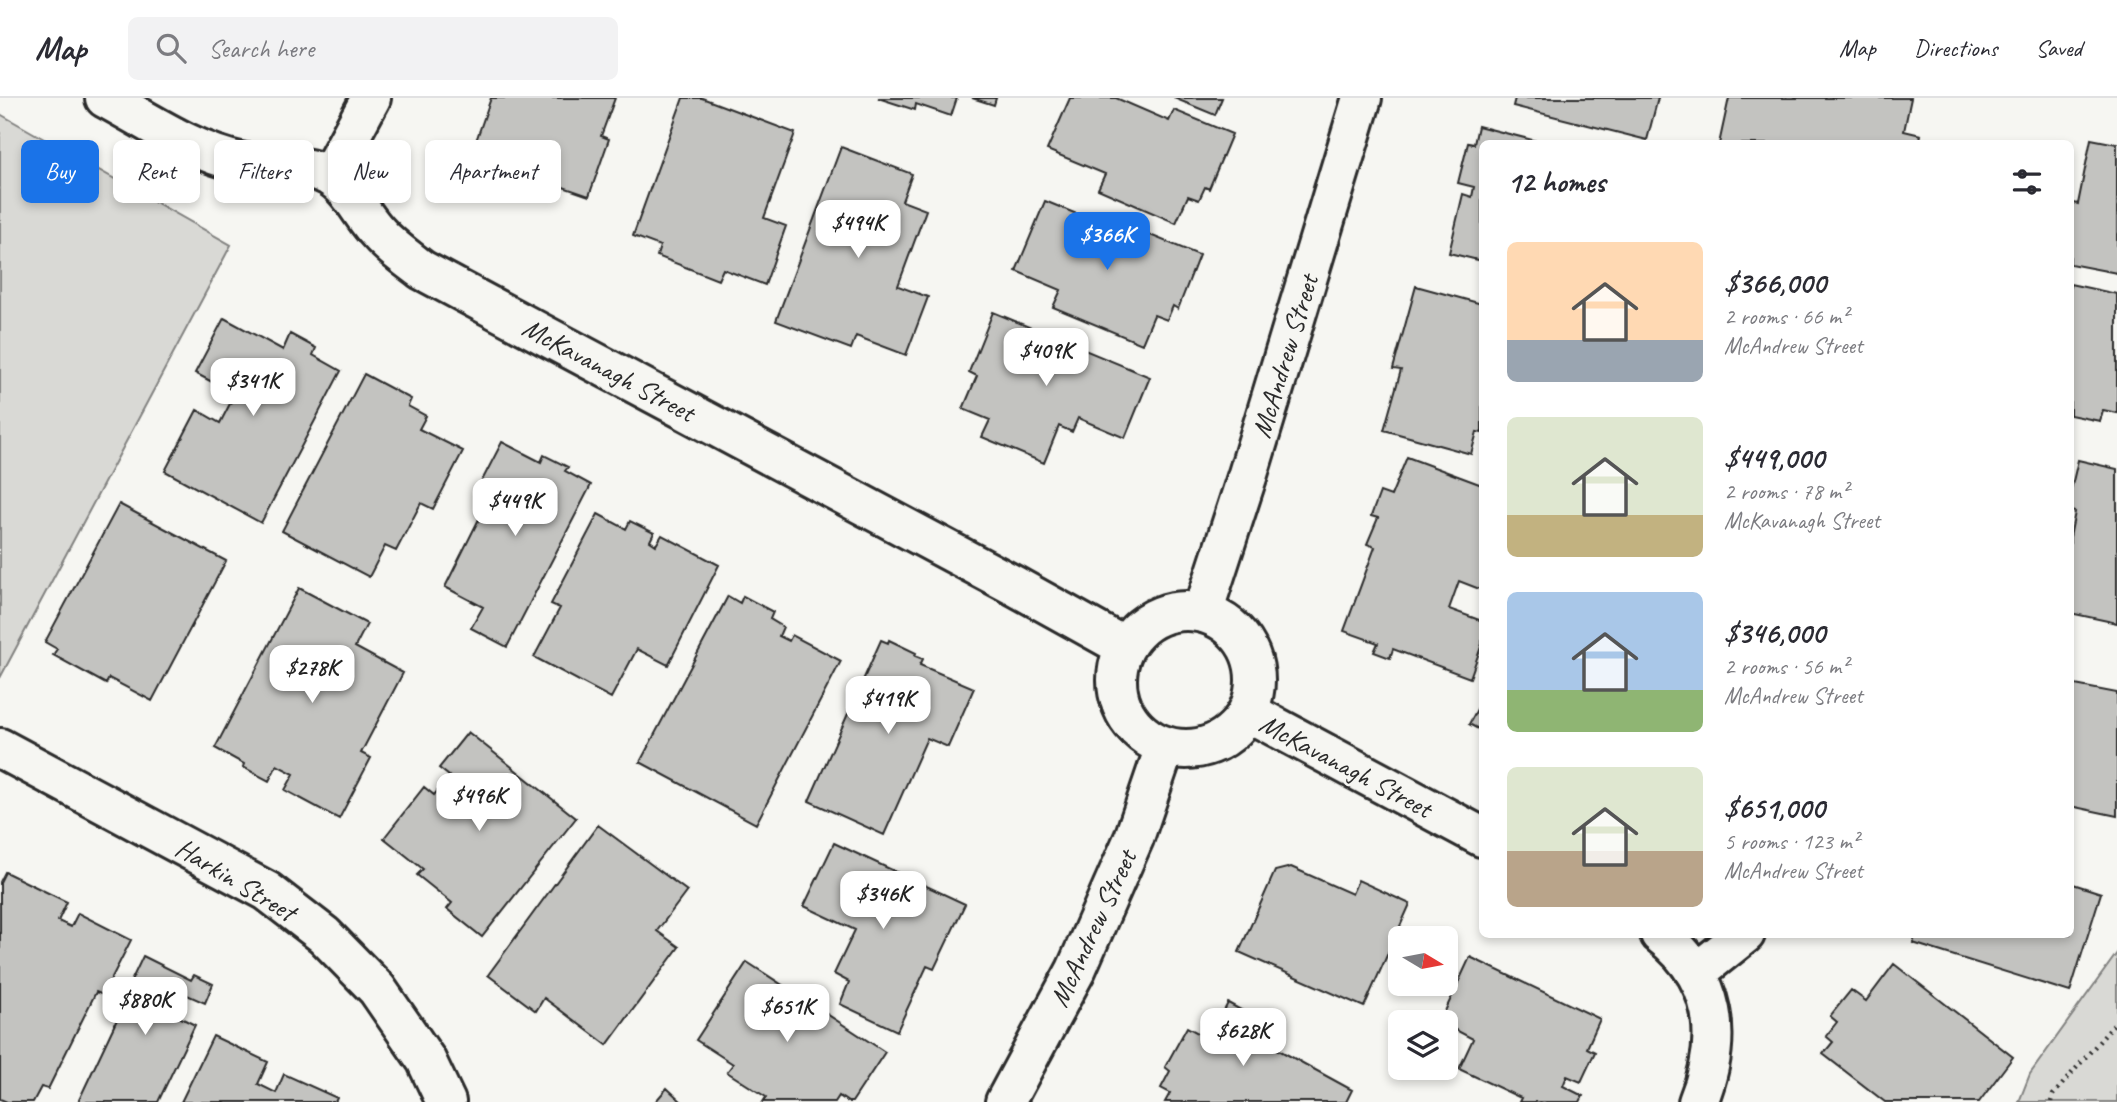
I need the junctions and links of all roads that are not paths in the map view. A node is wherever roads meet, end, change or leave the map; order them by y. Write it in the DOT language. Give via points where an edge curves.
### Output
graph roads {
  1 [pos="105,98"];
  2 [pos="371,98"];
  3 [pos="1362,98"];
  4 [pos="348,140"];
  5 [pos="328,176"];
  6 [pos="356,203"];
  7 [pos="1203,612"];
  8 [pos="1125,647"];
  9 [pos="1248,712"];
  10 [pos="0,747"];
  11 [pos="1165,747"];
  12 [pos="1479,835"];
  13 [pos="1665,938"];
  14 [pos="1740,938"];
  15 [pos="1696,973"];
  16 [pos="446,1102"];
  17 [pos="1004,1102"];
  18 [pos="1698,1102"];
  1 -- 5 [label="street" via="195,147 239,162"];
  2 -- 4 [label="street"];
  3 -- 7 [label="street, McAndrew Street"];
  6 -- 8 [label="street, McKavanagh Street" via="397,252 422,270"];
  7 -- 8 [label="street" via="1180,610 1158,616 1138,629"];
  7 -- 9 [label="street" via="1238,634 1249,651 1255,671"];
  8 -- 11 [label="street" via="1117,667 1121,707 1146,738"];
  9 -- 11 [label="street" via="1233,732 1212,744 1189,750"];
  9 -- 12 [label="street, McKavanagh Street"];
  10 -- 16 [label="street, Harkin Street" via="267,891 324,934 377,989 426,1060"];
  11 -- 17 [label="street, McAndrew Street" via="1134,838 1076,970"];
  13 -- 15 [label="street"];
  14 -- 15 [label="street"];
  15 -- 18 [label="street" via="1709,1000 1712,1033 1710,1073"];
}
